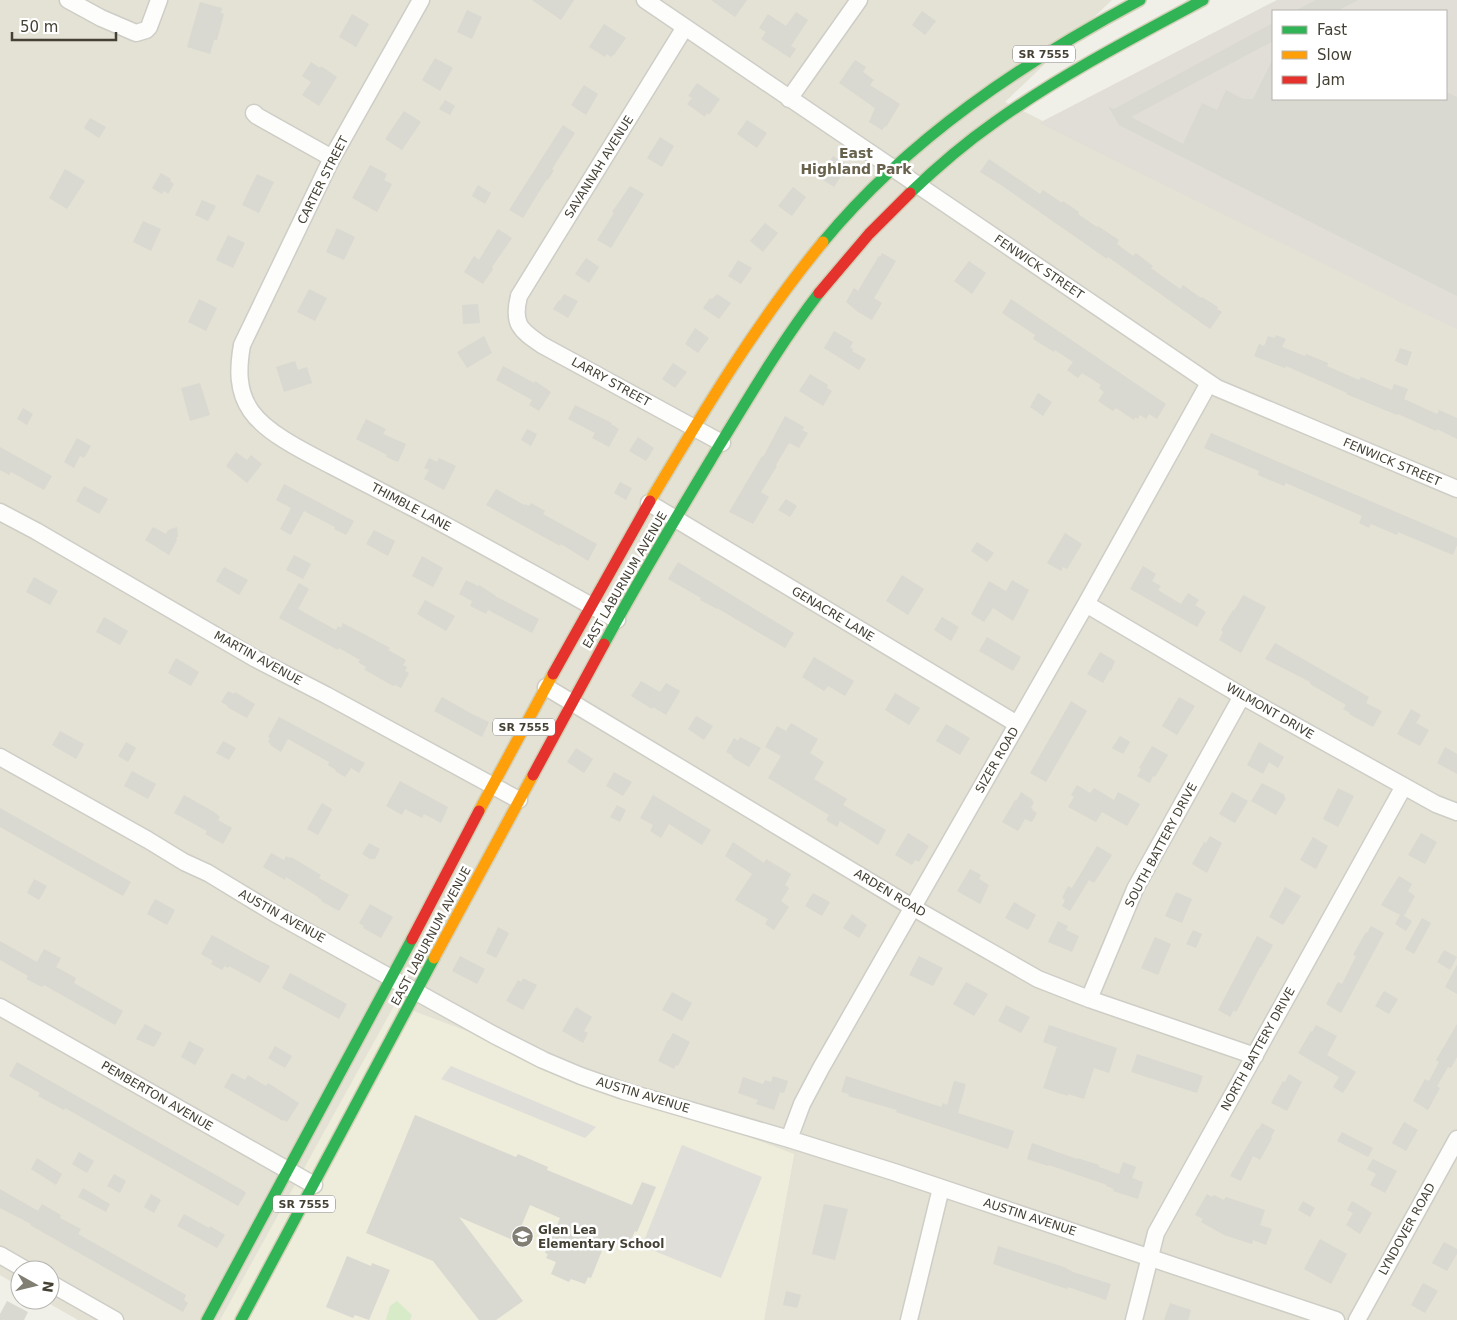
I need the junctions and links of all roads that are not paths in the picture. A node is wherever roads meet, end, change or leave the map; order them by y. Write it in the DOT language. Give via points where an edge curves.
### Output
graph roads {
  1 [pos="68,0"];
  2 [pos="158,0"];
  3 [pos="421,0"];
  4 [pos="645,0"];
  5 [pos="859,0"];
  6 [pos="1140,0"];
  7 [pos="1203,0"];
  8 [pos="685,27"];
  9 [pos="789,99"];
  10 [pos="254,113"];
  11 [pos="332,158"];
  12 [pos="893,168"];
  13 [pos="918,185"];
  14 [pos="516,309"];
  15 [pos="239,366"];
  16 [pos="1209,383"];
  17 [pos="695,428"];
  18 [pos="722,443"];
  19 [pos="1457,489"];
  20 [pos="650,503"];
  21 [pos="0,512"];
  22 [pos="676,518"];
  23 [pos="1086,604"];
  24 [pos="590,606"];
  25 [pos="617,620"];
  26 [pos="546,687"];
  27 [pos="1242,696"];
  28 [pos="572,703"];
  29 [pos="1017,724"];
  30 [pos="2,762"];
  31 [pos="492,786"];
  32 [pos="1404,786"];
  33 [pos="519,800"];
  34 [pos="1457,812"];
  35 [pos="912,907"];
  36 [pos="392,978"];
  37 [pos="417,992"];
  38 [pos="1089,999"];
  39 [pos="0,1007"];
  40 [pos="1255,1056"];
  41 [pos="789,1139"];
  42 [pos="1457,1139"];
  43 [pos="288,1170"];
  44 [pos="314,1185"];
  45 [pos="941,1188"];
  46 [pos="1150,1258"];
  47 [pos="60,1290"];
  48 [pos="115,1320"];
  49 [pos="207,1320"];
  50 [pos="241,1320"];
  51 [pos="909,1320"];
  52 [pos="1134,1320"];
  53 [pos="1336,1320"];
  54 [pos="1357,1320"];
  1 -- 2 [label="street" via="136,34 149,27"];
  3 -- 11 [label="street, CARTER STREET"];
  4 -- 8 [label="street, FENWICK STREET"];
  5 -- 9 [label="street"];
  6 -- 12 [label="main road, EAST LABURNUM AVENUE / SR 7555" via="1000,83 953,117"];
  7 -- 13 [label="main road, EAST LABURNUM AVENUE / SR 7555" via="1015,107"];
  8 -- 9 [label="street, FENWICK STREET"];
  8 -- 14 [label="street, SAVANNAH AVENUE" via="519,296"];
  9 -- 12 [label="street, FENWICK STREET"];
  10 -- 11 [label="street"];
  11 -- 15 [label="street, CARTER STREET" via="242,345"];
  12 -- 13 [label="street, FENWICK STREET"];
  12 -- 17 [label="main road, EAST LABURNUM AVENUE / SR 7555" via="839,223 796,274"];
  13 -- 16 [label="street, FENWICK STREET"];
  13 -- 18 [label="main road, EAST LABURNUM AVENUE / SR 7555" via="868,236 817,296"];
  14 -- 17 [label="street, LARRY STREET" via="519,325 542,345"];
  15 -- 24 [label="street, THIMBLE LANE" via="242,390 250,410 276,434"];
  16 -- 19 [label="street, FENWICK STREET"];
  16 -- 23 [label="street, SIZER ROAD"];
  17 -- 18 [label="street, LARRY STREET"];
  17 -- 20 [label="main road, EAST LABURNUM AVENUE / SR 7555"];
  18 -- 22 [label="main road, EAST LABURNUM AVENUE / SR 7555"];
  20 -- 22 [label="street, GENACRE LANE"];
  20 -- 24 [label="main road, EAST LABURNUM AVENUE / SR 7555"];
  21 -- 31 [label="street, MARTIN AVENUE" via="256,659"];
  22 -- 25 [label="main road, EAST LABURNUM AVENUE / SR 7555"];
  22 -- 29 [label="street, GENACRE LANE"];
  23 -- 27 [label="street, WILMONT DRIVE"];
  23 -- 29 [label="street, SIZER ROAD"];
  24 -- 25 [label="street, THIMBLE LANE"];
  24 -- 26 [label="main road, EAST LABURNUM AVENUE / SR 7555"];
  25 -- 28 [label="main road, EAST LABURNUM AVENUE / SR 7555"];
  26 -- 28 [label="street, ARDEN ROAD"];
  26 -- 31 [label="main road, EAST LABURNUM AVENUE / SR 7555"];
  27 -- 32 [label="street, WILMONT DRIVE"];
  27 -- 38 [label="street, SOUTH BATTERY DRIVE" via="1135,889"];
  28 -- 33 [label="main road, EAST LABURNUM AVENUE / SR 7555"];
  28 -- 35 [label="street, ARDEN ROAD"];
  29 -- 35 [label="street, SIZER ROAD"];
  30 -- 36 [label="street, AUSTIN AVENUE" via="208,873"];
  31 -- 33 [label="street, MARTIN AVENUE"];
  31 -- 36 [label="main road, EAST LABURNUM AVENUE / SR 7555"];
  32 -- 34 [label="street, WILMONT DRIVE"];
  32 -- 40 [label="street, NORTH BATTERY DRIVE"];
  33 -- 37 [label="main road, EAST LABURNUM AVENUE / SR 7555"];
  35 -- 38 [label="street, ARDEN ROAD" via="1038,979"];
  35 -- 41 [label="street, SIZER ROAD" via="802,1104"];
  36 -- 37 [label="street, AUSTIN AVENUE"];
  36 -- 43 [label="main road, EAST LABURNUM AVENUE / SR 7555"];
  37 -- 41 [label="street, AUSTIN AVENUE" via="494,1035 581,1076"];
  37 -- 44 [label="main road, EAST LABURNUM AVENUE / SR 7555"];
  38 -- 40 [label="street, ARDEN ROAD"];
  39 -- 43 [label="street, PEMBERTON AVENUE"];
  40 -- 46 [label="street, NORTH BATTERY DRIVE" via="1156,1233"];
  41 -- 45 [label="street, AUSTIN AVENUE"];
  42 -- 54 [label="street, LYNDOVER ROAD"];
  43 -- 44 [label="street, PEMBERTON AVENUE"];
  43 -- 49 [label="main road, EAST LABURNUM AVENUE / SR 7555"];
  44 -- 50 [label="main road, EAST LABURNUM AVENUE / SR 7555"];
  45 -- 46 [label="street, AUSTIN AVENUE"];
  45 -- 51 [label="street"];
  46 -- 52 [label="street, NORTH BATTERY DRIVE"];
  46 -- 53 [label="street, AUSTIN AVENUE"];
  47 -- 48 [label="street"];
}
